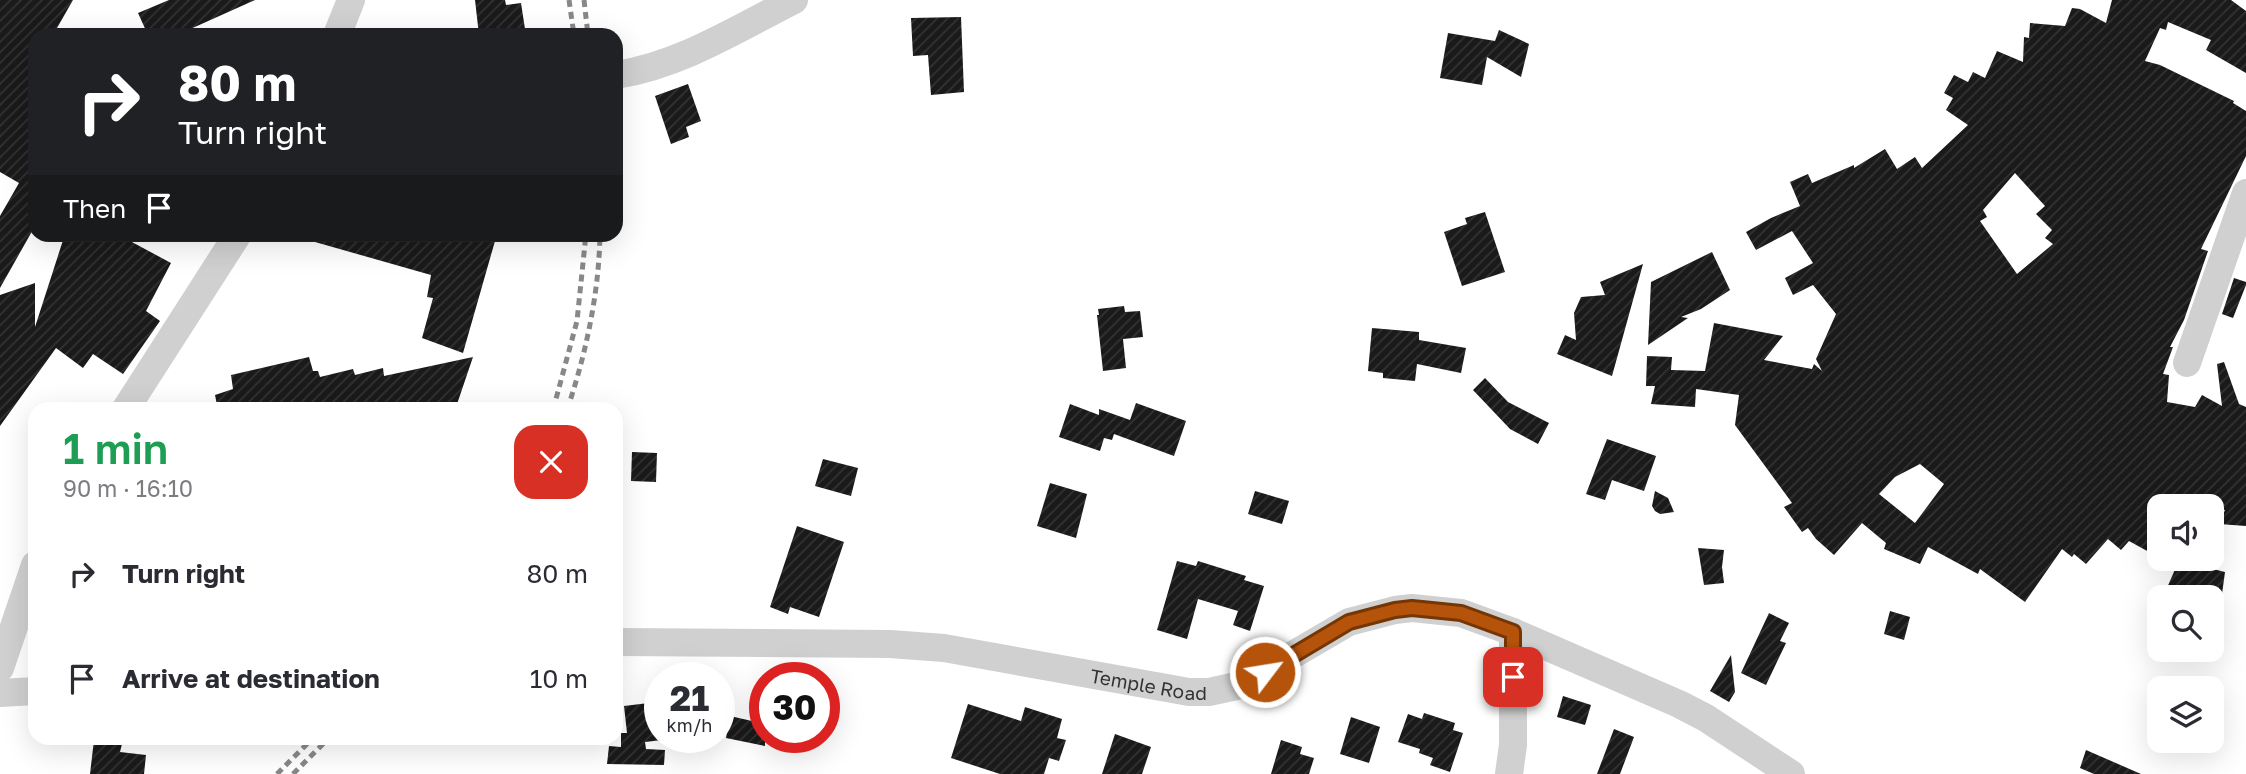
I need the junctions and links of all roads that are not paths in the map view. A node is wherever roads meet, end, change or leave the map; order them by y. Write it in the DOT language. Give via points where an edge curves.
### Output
graph roads {
  1 [pos="351,0"];
  2 [pos="794,0"];
  3 [pos="340,28"];
  4 [pos="623,74"];
  5 [pos="2246,193"];
  6 [pos="233,242"];
  7 [pos="2187,363"];
  8 [pos="130,402"];
  9 [pos="28,586"];
  10 [pos="1513,632"];
  11 [pos="623,642"];
  12 [pos="0,668"];
  13 [pos="28,691"];
  14 [pos="0,693"];
  15 [pos="1509,774"];
  16 [pos="1791,774"];
  1 -- 3 [label="street"];
  2 -- 4 [label="street" via="679,58"];
  5 -- 7 [label="street"];
  6 -- 8 [label="street"];
  9 -- 12 [label="street"];
  10 -- 11 [label="street, Temple Road" via="1461,613 1395,610 1349,622 1241,685 1209,692 930,647"];
  10 -- 15 [label="street"];
  10 -- 16 [label="street, Temple Road" via="1679,704"];
  13 -- 14 [label="street"];
}
